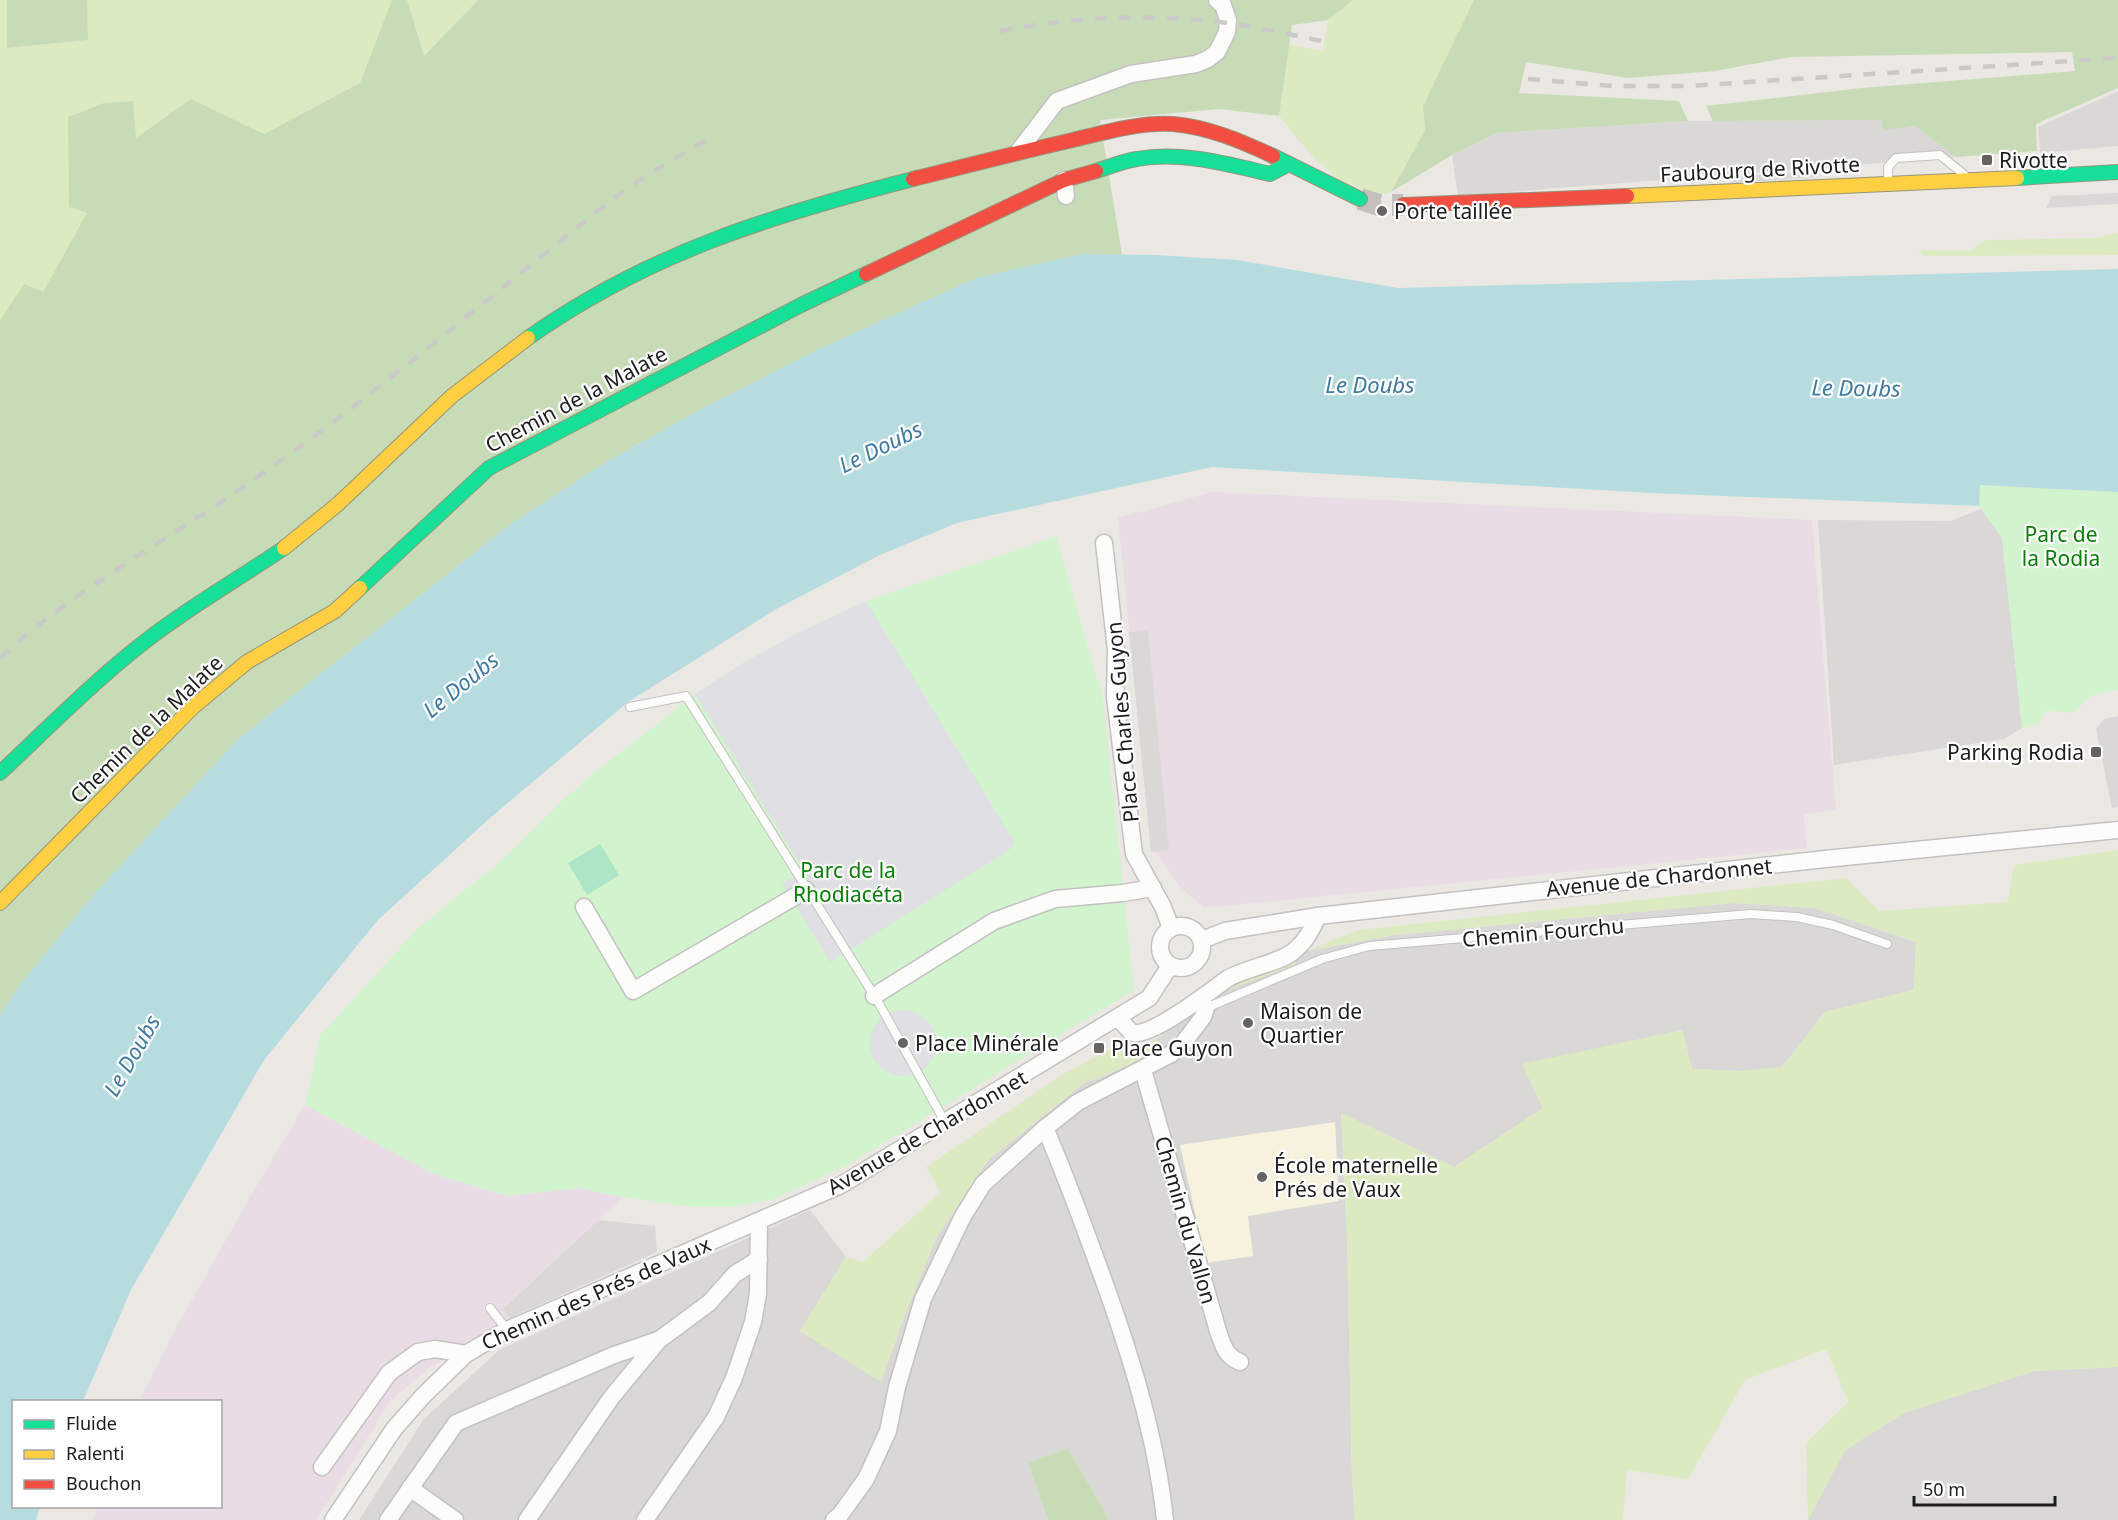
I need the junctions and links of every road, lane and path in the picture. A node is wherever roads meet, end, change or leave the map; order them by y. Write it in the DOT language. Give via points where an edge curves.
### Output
graph roads {
  1 [pos="1218,0"];
  2 [pos="1018,152"];
  3 [pos="1289,164"];
  4 [pos="2118,172"];
  5 [pos="1972,181"];
  6 [pos="1889,183"];
  7 [pos="1360,199"];
  8 [pos="1403,205"];
  9 [pos="1104,543"];
  10 [pos="630,707"];
  11 [pos="0,773"];
  12 [pos="2118,830"];
  13 [pos="1153,888"];
  14 [pos="806,890"];
  15 [pos="0,903"];
  16 [pos="584,907"];
  17 [pos="1318,916"];
  18 [pos="1171,928"];
  19 [pos="1202,940"];
  20 [pos="1887,944"];
  21 [pos="1170,966"];
  22 [pos="874,996"];
  23 [pos="1203,1004"];
  24 [pos="1118,1018"];
  25 [pos="1143,1070"];
  26 [pos="945,1122"];
  27 [pos="1046,1128"];
  28 [pos="759,1221"];
  29 [pos="759,1259"];
  30 [pos="490,1308"];
  31 [pos="507,1330"];
  32 [pos="659,1340"];
  33 [pos="466,1354"];
  34 [pos="1240,1362"];
  35 [pos="322,1467"];
  36 [pos="410,1488"];
  37 [pos="333,1520"];
  38 [pos="388,1520"];
  39 [pos="454,1520"];
  40 [pos="527,1520"];
  41 [pos="645,1520"];
  42 [pos="834,1520"];
  43 [pos="1165,1520"];
  1 -- 2 [label="street" via="1228,20 1227,32 1217,52 1208,59 1131,74 1057,101"];
  2 -- 3 [label="main road" via="1156,123 1188,126 1228,137"];
  2 -- 11 [label="main road" via="755,224 664,259 590,297 462,387 306,531 136,648"];
  3 -- 7 [label="main road"];
  3 -- 15 [label="main road, Chemin de la Malate" via="1270,174 1202,159 1136,159 801,305 489,468 335,611 247,662 192,707"];
  4 -- 5 [label="main road, Faubourg de Rivotte"];
  5 -- 6 [label="main road, Faubourg de Rivotte"];
  5 -- 6 [label="lane" via="1940,154 1896,158 1888,167"];
  6 -- 8 [label="main road, Faubourg de Rivotte"];
  9 -- 13 [label="street, Place Charles Guyon" via="1116,651 1115,697 1134,854"];
  10 -- 14 [label="lane" via="686,696"];
  12 -- 17 [label="street, Avenue de Chardonnet"];
  13 -- 18 [label="street, Place Charles Guyon"];
  13 -- 22 [label="street" via="1055,899 994,921"];
  14 -- 16 [label="street" via="633,991"];
  14 -- 22 [label="lane"];
  17 -- 19 [label="street, Avenue de Chardonnet" via="1225,931"];
  17 -- 23 [label="street" via="1311,932 1294,952 1229,978"];
  18 -- 19 [label="street" via="1192,928"];
  18 -- 21 [label="street" via="1160,944 1161,956"];
  19 -- 21 [label="street" via="1201,955 1192,966"];
  20 -- 23 [label="lane, Chemin Fourchu" via="1797,917 1751,914 1369,946 1322,959"];
  21 -- 24 [label="street, Avenue de Chardonnet" via="1149,998"];
  22 -- 26 [label="lane"];
  23 -- 24 [label="street" via="1138,1034"];
  23 -- 25 [label="street" via="1203,1017 1181,1046"];
  24 -- 26 [label="street, Avenue de Chardonnet"];
  25 -- 27 [label="street" via="1078,1102"];
  25 -- 34 [label="street, Chemin du Vallon" via="1218,1331 1225,1352"];
  26 -- 28 [label="street, Avenue de Chardonnet" via="841,1185"];
  27 -- 42 [label="street" via="983,1184 963,1216 923,1299 888,1431 866,1479"];
  27 -- 43 [label="street" via="1125,1342 1155,1453"];
  28 -- 29 [label="street"];
  28 -- 31 [label="street, Chemin des Prés de Vaux"];
  29 -- 32 [label="street" via="735,1274 709,1303"];
  29 -- 41 [label="street" via="753,1322 734,1378 716,1417"];
  30 -- 31 [label="lane"];
  31 -- 33 [label="street, Chemin des Prés de Vaux"];
  32 -- 36 [label="street" via="614,1355 456,1423"];
  32 -- 40 [label="street" via="611,1398"];
  33 -- 35 [label="street" via="435,1349 418,1352 389,1373"];
  33 -- 37 [label="street, Chemin des Prés de Vaux" via="394,1428"];
  36 -- 38 [label="street"];
  36 -- 39 [label="street"];
}
